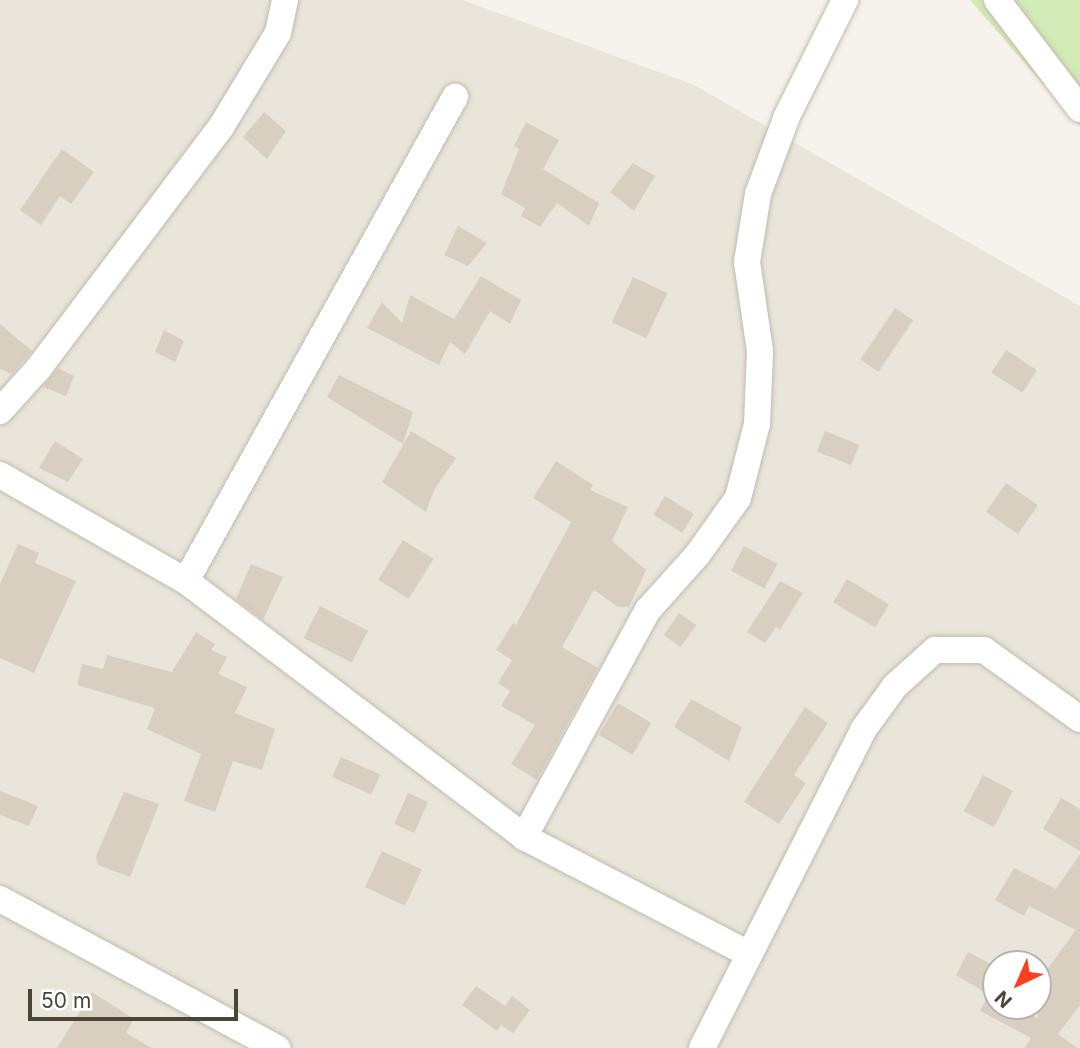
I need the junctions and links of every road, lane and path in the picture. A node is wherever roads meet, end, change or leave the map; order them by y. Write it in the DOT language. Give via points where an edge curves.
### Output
graph roads {
  1 [pos="285,0"];
  2 [pos="845,0"];
  3 [pos="997,0"];
  4 [pos="454,97"];
  5 [pos="1080,109"];
  6 [pos="0,411"];
  7 [pos="0,475"];
  8 [pos="186,581"];
  9 [pos="1080,719"];
  10 [pos="524,836"];
  11 [pos="0,899"];
  12 [pos="749,954"];
  13 [pos="277,1048"];
  14 [pos="702,1048"];
  1 -- 6 [label="street" via="278,33 222,127 38,369"];
  2 -- 10 [label="street" via="787,116 758,194 747,262 760,351 757,424 738,498 698,554 648,610"];
  3 -- 5 [label="street"];
  4 -- 8 [label="street"];
  7 -- 8 [label="street"];
  8 -- 10 [label="street"];
  9 -- 12 [label="street" via="984,650 935,650 895,686 863,730"];
  10 -- 12 [label="street"];
  11 -- 13 [label="street"];
  12 -- 14 [label="street"];
}
